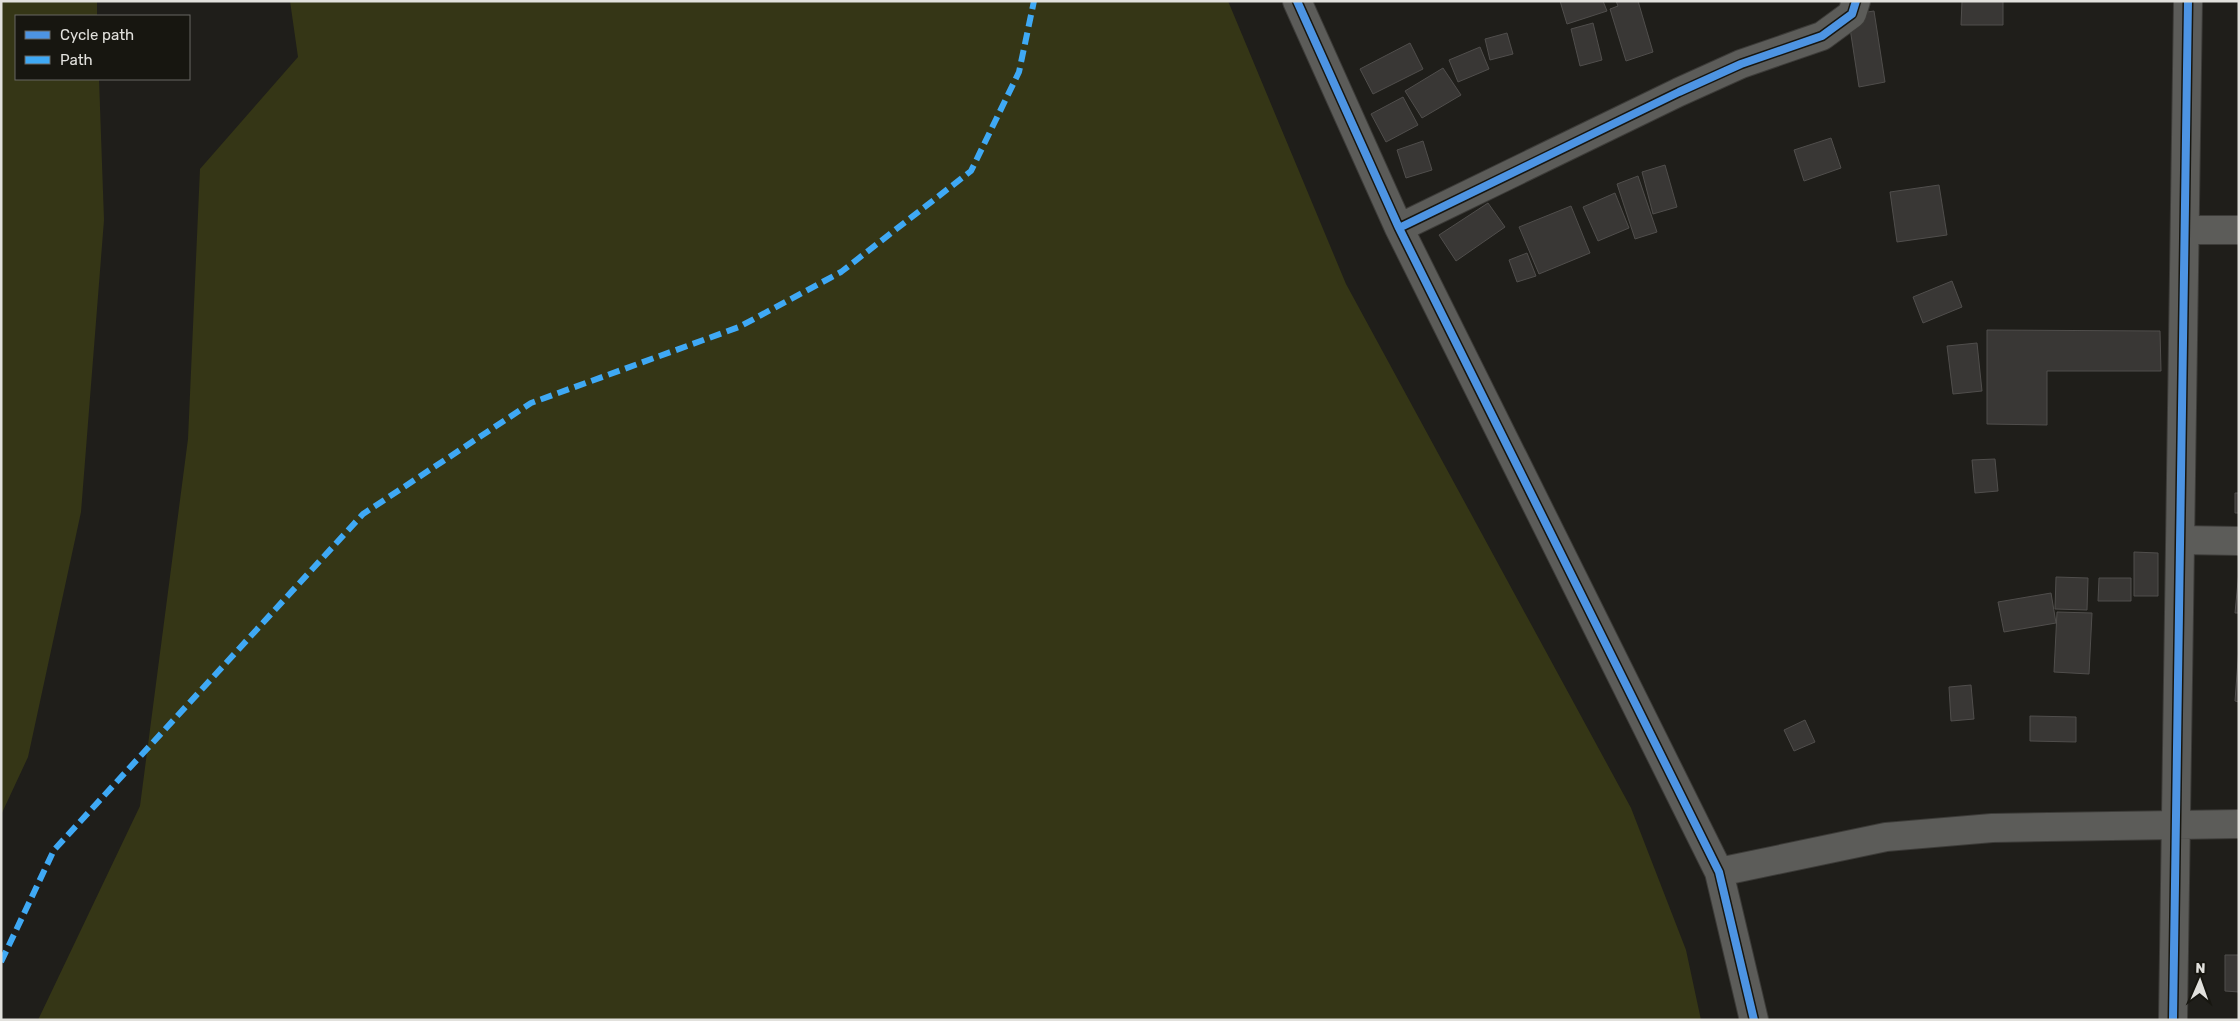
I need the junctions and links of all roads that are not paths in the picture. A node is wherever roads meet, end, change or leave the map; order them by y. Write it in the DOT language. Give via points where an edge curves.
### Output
graph roads {
  1 [pos="1297,1"];
  2 [pos="1856,1"];
  3 [pos="2188,1"];
  4 [pos="1399,228"];
  5 [pos="2185,230"];
  6 [pos="2239,230"];
  7 [pos="2181,540"];
  8 [pos="2239,540"];
  9 [pos="2177,824"];
  10 [pos="2239,824"];
  11 [pos="1720,872"];
  12 [pos="1754,1020"];
  13 [pos="2173,1020"];
  1 -- 4 [label="street"];
  2 -- 4 [label="street" via="1852,14 1822,36 1741,64 1688,88"];
  3 -- 5 [label="street"];
  4 -- 11 [label="street"];
  5 -- 6 [label="street"];
  5 -- 7 [label="street"];
  7 -- 8 [label="street"];
  7 -- 9 [label="street"];
  9 -- 10 [label="street"];
  9 -- 11 [label="street" via="1992,828 1886,837"];
  9 -- 13 [label="street"];
  11 -- 12 [label="street"];
}
